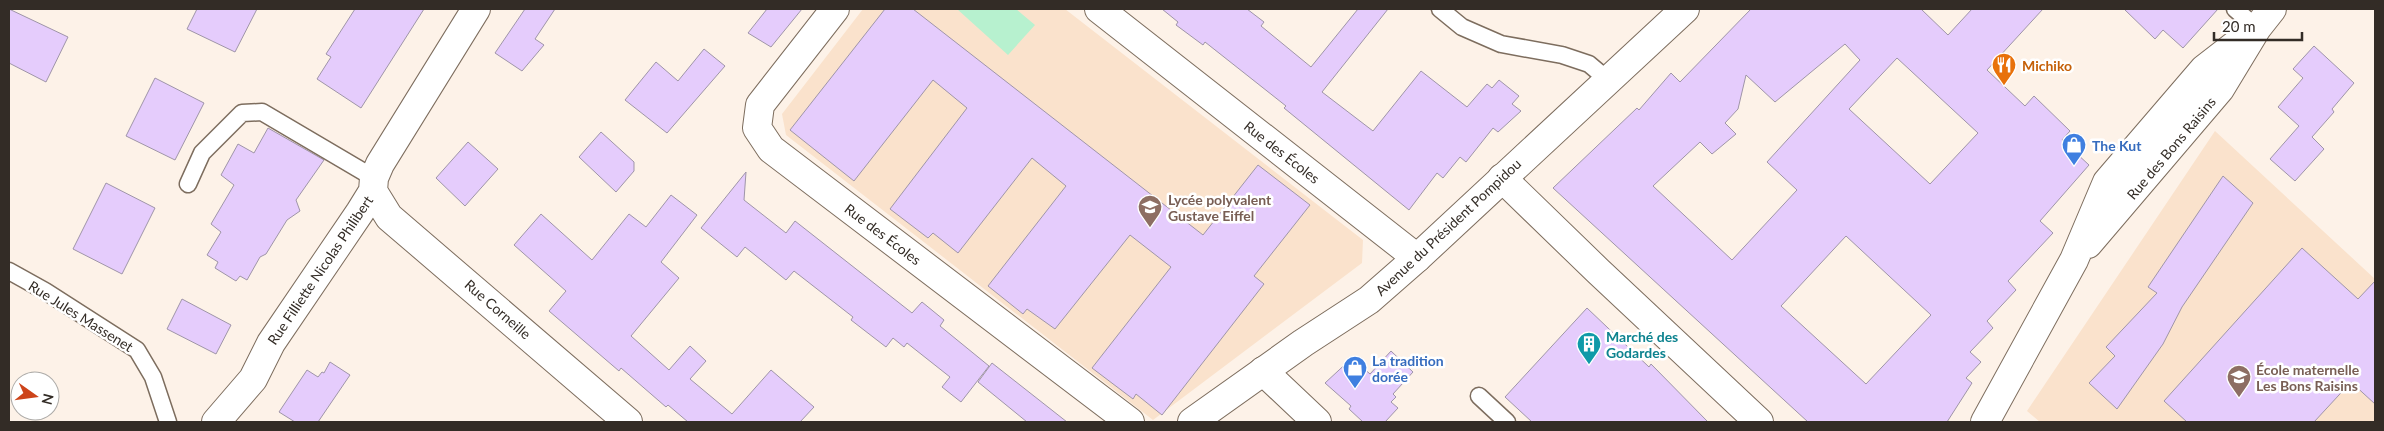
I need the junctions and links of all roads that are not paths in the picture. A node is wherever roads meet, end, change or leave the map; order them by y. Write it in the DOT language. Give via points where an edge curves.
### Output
graph roads {
  1 [pos="476,9"];
  2 [pos="835,9"];
  3 [pos="1099,9"];
  4 [pos="1440,9"];
  5 [pos="1685,9"];
  6 [pos="2235,9"];
  7 [pos="2264,19"];
  8 [pos="1608,80"];
  9 [pos="1502,178"];
  10 [pos="188,184"];
  11 [pos="374,185"];
  12 [pos="1417,258"];
  13 [pos="9,272"];
  14 [pos="1263,371"];
  15 [pos="1479,396"];
  16 [pos="1989,420"];
  17 [pos="168,422"];
  18 [pos="216,422"];
  19 [pos="628,422"];
  20 [pos="1130,422"];
  21 [pos="1192,422"];
  22 [pos="1317,422"];
  23 [pos="1507,422"];
  24 [pos="1759,422"];
  1 -- 11 [label="street, Rue Filliette Nicolas Philibert" via="380,164"];
  2 -- 20 [label="street, Rue des Écoles" via="760,105 757,128 772,149"];
  3 -- 12 [label="street, Rue des Écoles"];
  4 -- 8 [label="lane" via="1462,26 1501,44 1562,55 1589,64"];
  5 -- 8 [label="street, Avenue du Président Pompidou"];
  6 -- 7 [label="lane"];
  7 -- 16 [label="street, Rue des Bons Raisins" via="2220,89 2074,260"];
  8 -- 9 [label="street, Avenue du Président Pompidou"];
  9 -- 12 [label="street, Avenue du Président Pompidou"];
  9 -- 24 [label="street"];
  10 -- 11 [label="lane" via="202,153 242,113 262,112"];
  11 -- 18 [label="street, Rue Filliette Nicolas Philibert" via="271,343 253,379"];
  11 -- 19 [label="street, Rue Corneille" via="390,217"];
  12 -- 14 [label="street, Avenue du Président Pompidou" via="1369,300"];
  13 -- 17 [label="lane, Rue Jules Massenet" via="137,350 153,377"];
  14 -- 21 [label="street, Avenue du Président Pompidou"];
  14 -- 22 [label="street"];
  15 -- 23 [label="lane"];
}
